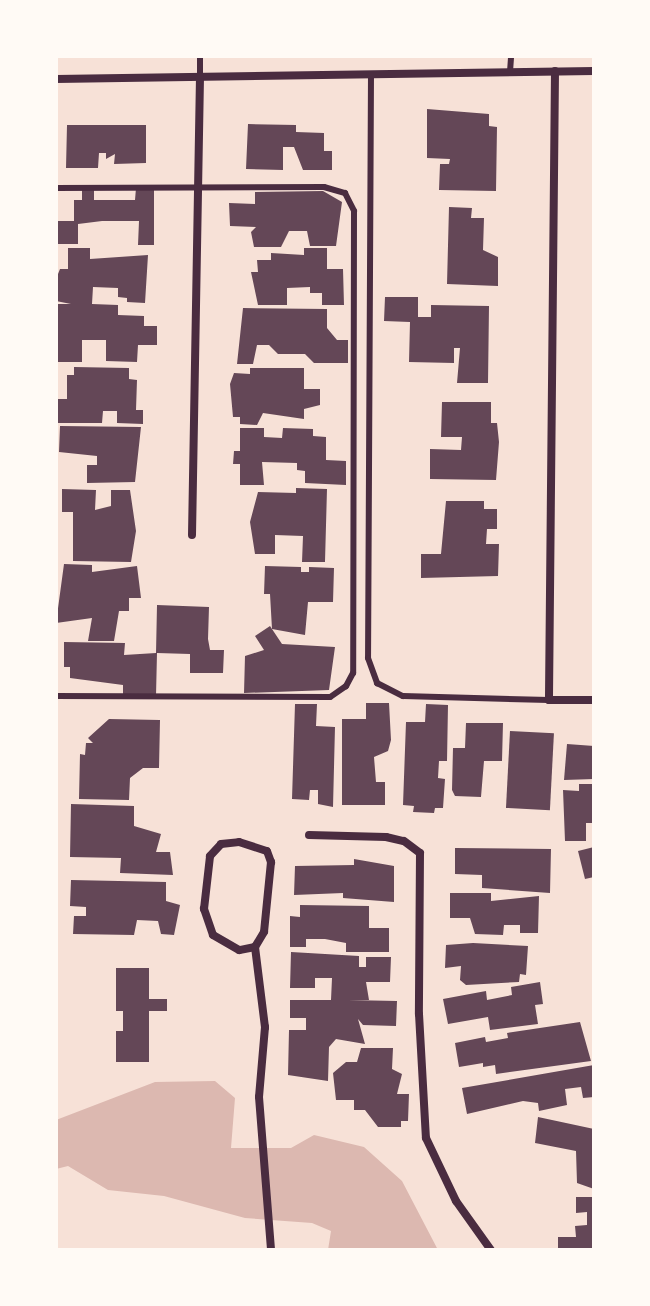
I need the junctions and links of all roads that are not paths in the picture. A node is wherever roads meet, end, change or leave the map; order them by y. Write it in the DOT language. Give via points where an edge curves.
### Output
graph roads {
  1 [pos="200,56"];
  2 [pos="511,56"];
  3 [pos="555,71"];
  4 [pos="594,71"];
  5 [pos="510,72"];
  6 [pos="371,74"];
  7 [pos="200,77"];
  8 [pos="56,79"];
  9 [pos="198,185"];
  10 [pos="56,188"];
  11 [pos="192,535"];
  12 [pos="56,696"];
  13 [pos="549,700"];
  14 [pos="594,700"];
  15 [pos="309,835"];
  16 [pos="255,947"];
  17 [pos="271,1250"];
  18 [pos="491,1250"];
  1 -- 7 [label="lane"];
  2 -- 5 [label="lane"];
  3 -- 4 [label="street"];
  3 -- 5 [label="street"];
  3 -- 13 [label="street"];
  5 -- 6 [label="street"];
  6 -- 7 [label="street"];
  6 -- 13 [label="lane" via="368,658 377,683 403,696"];
  7 -- 8 [label="street"];
  7 -- 9 [label="street"];
  9 -- 10 [label="lane"];
  9 -- 11 [label="street"];
  9 -- 12 [label="lane" via="324,187 345,193 354,211 353,673 330,697"];
  13 -- 14 [label="street"];
  15 -- 18 [label="street" via="386,837 404,841 420,853 419,1014 426,1138 456,1201"];
  16 -- 16 [label="street" via="266,920 271,862 267,851 239,842 221,844 206,871 208,924 227,946"];
  16 -- 17 [label="street" via="265,1027 259,1097"];
}
